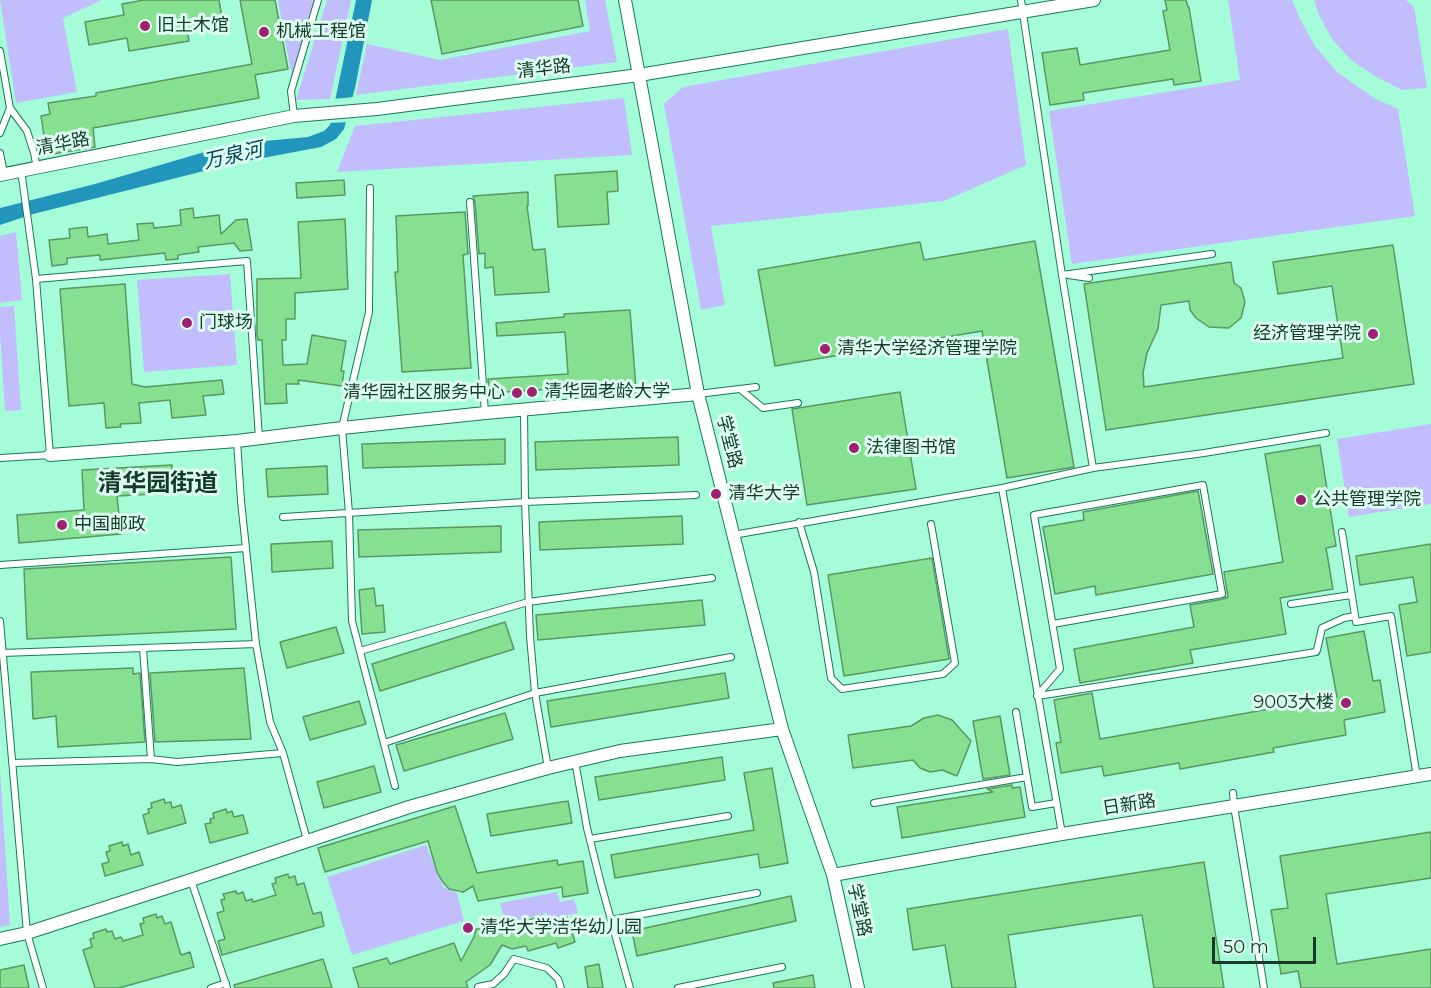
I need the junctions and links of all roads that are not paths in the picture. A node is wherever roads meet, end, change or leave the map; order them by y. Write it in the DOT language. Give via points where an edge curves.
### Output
graph roads {
  1 [pos="318,0"];
  2 [pos="626,0"];
  3 [pos="1094,0"];
  4 [pos="1022,6"];
  5 [pos="0,51"];
  6 [pos="639,75"];
  7 [pos="10,108"];
  8 [pos="300,116"];
  9 [pos="0,134"];
  10 [pos="0,153"];
  11 [pos="37,168"];
  12 [pos="21,170"];
  13 [pos="2,174"];
  14 [pos="370,188"];
  15 [pos="470,202"];
  16 [pos="1212,254"];
  17 [pos="1062,274"];
  18 [pos="1089,278"];
  19 [pos="36,279"];
  20 [pos="756,387"];
  21 [pos="740,389"];
  22 [pos="698,394"];
  23 [pos="798,403"];
  24 [pos="524,410"];
  25 [pos="485,413"];
  26 [pos="342,428"];
  27 [pos="1326,433"];
  28 [pos="259,438"];
  29 [pos="237,441"];
  30 [pos="50,455"];
  31 [pos="0,458"];
  32 [pos="1093,468"];
  33 [pos="1002,488"];
  34 [pos="696,495"];
  35 [pos="525,502"];
  36 [pos="349,513"];
  37 [pos="283,517"];
  38 [pos="799,522"];
  39 [pos="931,524"];
  40 [pos="1342,532"];
  41 [pos="733,535"];
  42 [pos="246,548"];
  43 [pos="0,565"];
  44 [pos="712,578"];
  45 [pos="1351,595"];
  46 [pos="528,602"];
  47 [pos="1291,604"];
  48 [pos="1355,616"];
  49 [pos="0,621"];
  50 [pos="1053,624"];
  51 [pos="256,644"];
  52 [pos="143,648"];
  53 [pos="360,651"];
  54 [pos="2,653"];
  55 [pos="731,657"];
  56 [pos="535,693"];
  57 [pos="1037,696"];
  58 [pos="1016,712"];
  59 [pos="782,729"];
  60 [pos="384,743"];
  61 [pos="282,753"];
  62 [pos="151,759"];
  63 [pos="574,761"];
  64 [pos="12,763"];
  65 [pos="548,768"];
  66 [pos="1431,774"];
  67 [pos="1027,777"];
  68 [pos="1417,777"];
  69 [pos="395,786"];
  70 [pos="1234,800"];
  71 [pos="874,803"];
  72 [pos="1056,803"];
  73 [pos="728,816"];
  74 [pos="1062,834"];
  75 [pos="590,839"];
  76 [pos="307,840"];
  77 [pos="833,875"];
  78 [pos="191,880"];
  79 [pos="757,893"];
  80 [pos="611,920"];
  81 [pos="27,933"];
  82 [pos="0,939"];
  83 [pos="782,967"];
  84 [pos="226,986"];
  85 [pos="43,988"];
  86 [pos="211,988"];
  87 [pos="479,988"];
  88 [pos="561,988"];
  89 [pos="630,988"];
  90 [pos="678,988"];
  91 [pos="858,988"];
  92 [pos="1264,988"];
  1 -- 8 [label="lane" via="291,91"];
  2 -- 6 [label="street, 学堂路"];
  3 -- 4 [label="street, 清华路"];
  4 -- 6 [label="street, 清华路"];
  4 -- 17 [label="lane"];
  5 -- 7 [label="lane"];
  6 -- 8 [label="street, 清华路"];
  6 -- 22 [label="street, 学堂路"];
  7 -- 9 [label="lane"];
  7 -- 11 [label="lane" via="27,131"];
  8 -- 11 [label="street, 清华路"];
  10 -- 13 [label="lane"];
  11 -- 12 [label="street, 清华路"];
  12 -- 13 [label="street, 清华路"];
  12 -- 19 [label="lane"];
  14 -- 26 [label="lane" via="369,312"];
  15 -- 25 [label="lane"];
  16 -- 17 [label="lane"];
  17 -- 18 [label="lane"];
  17 -- 32 [label="lane"];
  19 -- 28 [label="lane" via="247,261"];
  19 -- 30 [label="lane"];
  20 -- 21 [label="lane"];
  21 -- 22 [label="lane"];
  21 -- 23 [label="lane" via="763,408"];
  22 -- 24 [label="street"];
  22 -- 41 [label="street, 学堂路"];
  24 -- 25 [label="street"];
  24 -- 35 [label="lane"];
  25 -- 26 [label="street"];
  26 -- 28 [label="street"];
  26 -- 36 [label="lane"];
  27 -- 32 [label="lane"];
  28 -- 29 [label="street"];
  29 -- 30 [label="street"];
  29 -- 42 [label="lane"];
  30 -- 31 [label="lane"];
  32 -- 33 [label="lane"];
  33 -- 38 [label="lane"];
  33 -- 57 [label="lane"];
  34 -- 35 [label="lane"];
  35 -- 36 [label="lane"];
  35 -- 46 [label="lane"];
  36 -- 37 [label="lane"];
  36 -- 53 [label="lane" via="352,621"];
  38 -- 39 [label="lane" via="814,572 831,678 842,689 943,674 955,663"];
  38 -- 41 [label="lane"];
  40 -- 45 [label="lane"];
  41 -- 59 [label="street, 学堂路"];
  42 -- 43 [label="lane"];
  42 -- 51 [label="lane"];
  44 -- 46 [label="lane"];
  45 -- 47 [label="lane"];
  45 -- 48 [label="lane"];
  46 -- 53 [label="lane"];
  46 -- 56 [label="lane"];
  48 -- 57 [label="lane" via="1322,628 1317,651"];
  48 -- 68 [label="lane" via="1356,621 1391,616"];
  49 -- 54 [label="lane"];
  50 -- 50 [label="lane" via="1034,515 1203,485 1221,594"];
  50 -- 57 [label="lane" via="1060,669"];
  51 -- 52 [label="lane"];
  51 -- 61 [label="lane" via="270,722"];
  52 -- 54 [label="lane"];
  52 -- 62 [label="lane"];
  53 -- 60 [label="lane"];
  54 -- 64 [label="lane"];
  55 -- 56 [label="lane"];
  56 -- 60 [label="lane"];
  56 -- 65 [label="lane"];
  57 -- 72 [label="lane"];
  58 -- 67 [label="lane"];
  59 -- 63 [label="street"];
  59 -- 77 [label="street, 学堂路"];
  60 -- 69 [label="lane"];
  61 -- 62 [label="lane" via="177,762"];
  61 -- 76 [label="lane"];
  62 -- 64 [label="lane"];
  63 -- 65 [label="street"];
  63 -- 75 [label="lane"];
  64 -- 81 [label="lane"];
  65 -- 76 [label="street"];
  66 -- 68 [label="street, 日新路"];
  67 -- 71 [label="lane"];
  67 -- 72 [label="lane" via="1032,807"];
  68 -- 70 [label="street, 日新路"];
  70 -- 74 [label="street, 日新路"];
  70 -- 92 [label="lane"];
  72 -- 74 [label="lane"];
  73 -- 75 [label="lane"];
  74 -- 77 [label="street, 日新路"];
  75 -- 80 [label="lane"];
  76 -- 78 [label="street"];
  77 -- 91 [label="street, 学堂路"];
  78 -- 81 [label="street"];
  78 -- 84 [label="lane"];
  79 -- 80 [label="lane"];
  80 -- 89 [label="lane"];
  81 -- 82 [label="street"];
  81 -- 85 [label="lane"];
  83 -- 90 [label="lane"];
  84 -- 86 [label="lane"];
  87 -- 88 [label="lane" via="494,984 514,959 547,968"];
}
